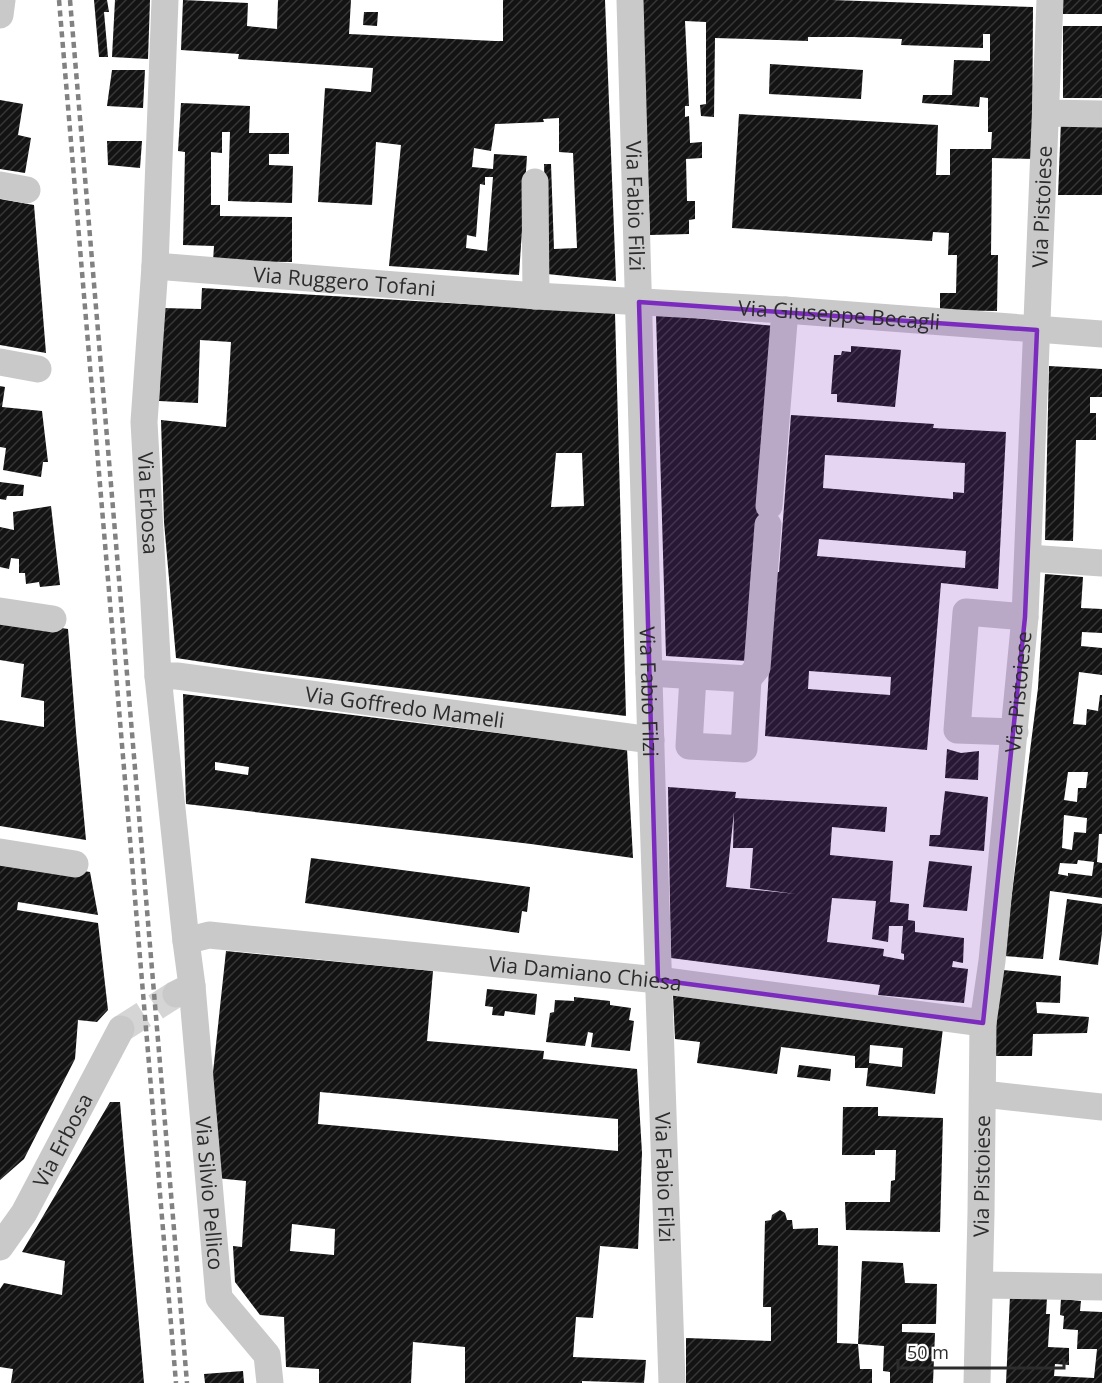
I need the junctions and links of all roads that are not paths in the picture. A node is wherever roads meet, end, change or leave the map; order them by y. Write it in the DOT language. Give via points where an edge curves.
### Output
graph roads {
  1 [pos="2,0"];
  2 [pos="165,0"];
  3 [pos="630,0"];
  4 [pos="1050,0"];
  5 [pos="0,15"];
  6 [pos="1046,112"];
  7 [pos="1102,114"];
  8 [pos="535,182"];
  9 [pos="0,185"];
  10 [pos="27,190"];
  11 [pos="155,266"];
  12 [pos="536,296"];
  13 [pos="639,302"];
  14 [pos="785,310"];
  15 [pos="1037,330"];
  16 [pos="1102,334"];
  17 [pos="0,362"];
  18 [pos="38,369"];
  19 [pos="1028,558"];
  20 [pos="1102,563"];
  21 [pos="0,610"];
  22 [pos="1025,617"];
  23 [pos="53,619"];
  24 [pos="649,673"];
  25 [pos="158,676"];
  26 [pos="693,676"];
  27 [pos="748,679"];
  28 [pos="1015,732"];
  29 [pos="651,740"];
  30 [pos="0,852"];
  31 [pos="75,864"];
  32 [pos="186,941"];
  33 [pos="658,980"];
  34 [pos="184,990"];
  35 [pos="984,1023"];
  36 [pos="121,1029"];
  37 [pos="983,1094"];
  38 [pos="1102,1107"];
  39 [pos="12,1211"];
  40 [pos="0,1247"];
  41 [pos="980,1285"];
  42 [pos="1102,1287"];
  43 [pos="270,1383"];
  44 [pos="672,1383"];
  45 [pos="977,1383"];
  1 -- 5 [label="street"];
  2 -- 11 [label="street, Via Erbosa"];
  3 -- 13 [label="street, Via Fabio Filzi"];
  4 -- 6 [label="street, Via Pistoiese"];
  6 -- 7 [label="street"];
  6 -- 15 [label="street, Via Pistoiese"];
  8 -- 12 [label="street"];
  9 -- 10 [label="street"];
  11 -- 12 [label="street, Via Ruggero Tofani"];
  11 -- 25 [label="street, Via Erbosa" via="144,422"];
  12 -- 13 [label="street, Via Ruggero Tofani"];
  13 -- 14 [label="street, Via Giuseppe Becagli"];
  13 -- 24 [label="street, Via Fabio Filzi"];
  14 -- 15 [label="street, Via Giuseppe Becagli"];
  14 -- 27 [label="street" via="756,668"];
  15 -- 16 [label="street, Via Giuseppe Becagli"];
  15 -- 19 [label="street, Via Pistoiese"];
  17 -- 18 [label="street"];
  19 -- 20 [label="street"];
  19 -- 22 [label="street, Via Pistoiese"];
  21 -- 23 [label="street"];
  22 -- 28 [label="street, Via Pistoiese"];
  22 -- 28 [label="street" via="966,612 957,730"];
  24 -- 26 [label="street"];
  24 -- 29 [label="street, Via Fabio Filzi"];
  25 -- 29 [label="street, Via Goffredo Mameli"];
  25 -- 32 [label="street, Via Erbosa"];
  26 -- 27 [label="street"];
  26 -- 27 [label="street" via="689,746 744,749"];
  28 -- 35 [label="street, Via Pistoiese"];
  29 -- 33 [label="street, Via Fabio Filzi"];
  30 -- 31 [label="street"];
  32 -- 33 [label="street, Via Damiano Chiesa" via="209,935"];
  32 -- 34 [label="street, Via Erbosa"];
  33 -- 35 [label="street, Via Damiano Chiesa"];
  33 -- 44 [label="street, Via Fabio Filzi"];
  34 -- 43 [label="street, Via Silvio Pellico" via="219,1298 267,1355"];
  35 -- 37 [label="street, Via Pistoiese"];
  36 -- 39 [label="street, Via Erbosa"];
  37 -- 38 [label="street"];
  37 -- 41 [label="street, Via Pistoiese"];
  39 -- 40 [label="street, Via Erbosa"];
  41 -- 42 [label="street"];
  41 -- 45 [label="street, Via Pistoiese"];
}
